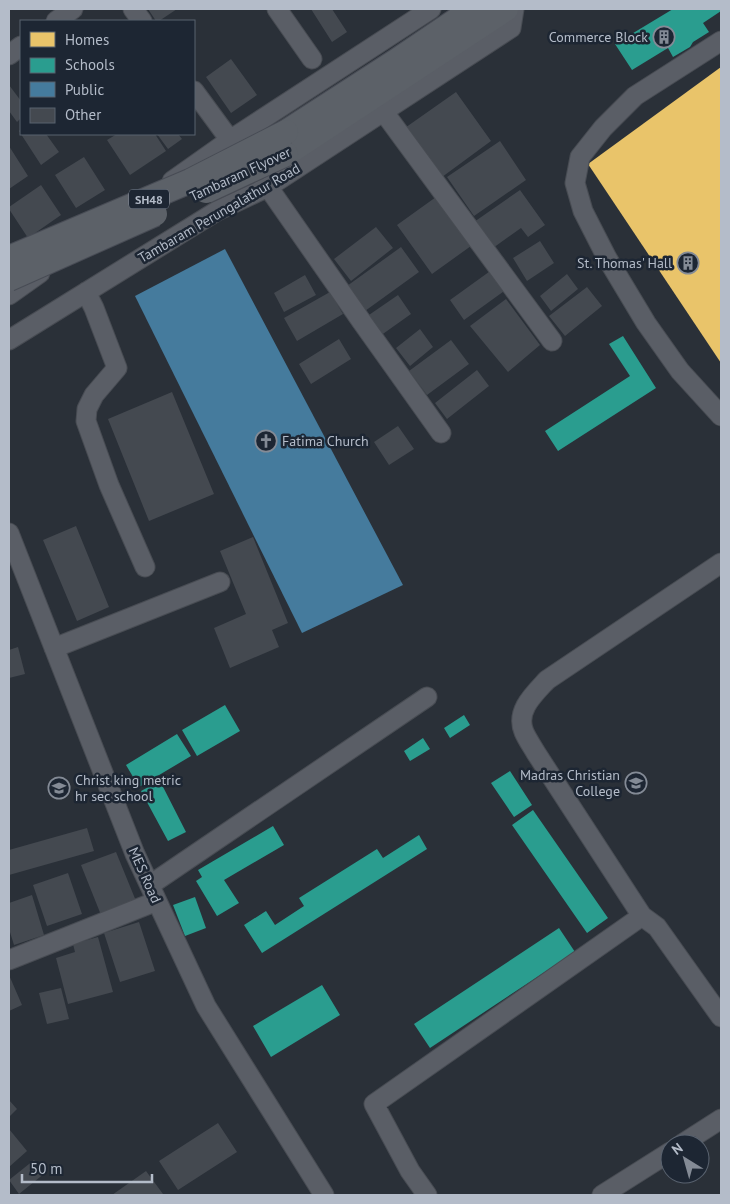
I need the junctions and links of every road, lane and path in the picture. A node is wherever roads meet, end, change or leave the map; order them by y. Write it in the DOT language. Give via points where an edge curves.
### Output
graph roads {
  1 [pos="74,9"];
  2 [pos="133,9"];
  3 [pos="277,9"];
  4 [pos="431,9"];
  5 [pos="473,9"];
  6 [pos="506,9"];
  7 [pos="514,9"];
  8 [pos="58,20"];
  9 [pos="141,20"];
  10 [pos="454,32"];
  11 [pos="721,41"];
  12 [pos="20,47"];
  13 [pos="9,55"];
  14 [pos="312,59"];
  15 [pos="195,92"];
  16 [pos="383,111"];
  17 [pos="230,140"];
  18 [pos="268,187"];
  19 [pos="9,251"];
  20 [pos="9,258"];
  21 [pos="18,281"];
  22 [pos="86,292"];
  23 [pos="9,295"];
  24 [pos="9,340"];
  25 [pos="552,341"];
  26 [pos="721,416"];
  27 [pos="441,433"];
  28 [pos="9,533"];
  29 [pos="721,563"];
  30 [pos="145,568"];
  31 [pos="220,582"];
  32 [pos="54,648"];
  33 [pos="428,697"];
  34 [pos="154,893"];
  35 [pos="642,916"];
  36 [pos="9,960"];
  37 [pos="721,1017"];
  38 [pos="721,1119"];
  39 [pos="698,1134"];
  40 [pos="660,1158"];
  41 [pos="324,1195"];
  42 [pos="427,1195"];
  43 [pos="602,1195"];
  1 -- 8 [label="street"];
  2 -- 9 [label="street"];
  3 -- 14 [label="street"];
  4 -- 17 [label="street"];
  5 -- 10 [label="main road, Tambaram Flyover / SH48"];
  6 -- 10 [label="main road, Tambaram Flyover / SH48"];
  7 -- 16 [label="street, Tambaram Perungalathur Road" via="511,28"];
  10 -- 20 [label="main road, Tambaram Flyover / SH48, bridge" via="396,61 286,132 190,181"];
  10 -- 21 [label="main road, Tambaram Flyover / SH48, bridge" via="286,154"];
  11 -- 26 [label="street" via="635,96 602,128 580,157 575,183 587,219 646,323 680,371"];
  12 -- 13 [label="street"];
  15 -- 17 [label="street"];
  16 -- 18 [label="street, Tambaram Perungalathur Road"];
  16 -- 25 [label="street"];
  17 -- 21 [label="street"];
  18 -- 22 [label="street, Tambaram Perungalathur Road" via="217,211"];
  18 -- 27 [label="street"];
  19 -- 21 [label="street"];
  21 -- 23 [label="street"];
  22 -- 24 [label="street, Tambaram Perungalathur Road"];
  22 -- 30 [label="street" via="117,368 94,395 87,409 86,421"];
  28 -- 32 [label="street, MES Road"];
  29 -- 35 [label="street" via="547,680 529,699 521,716 523,731 536,753"];
  31 -- 32 [label="street"];
  32 -- 34 [label="street, MES Road" via="135,854"];
  33 -- 34 [label="street"];
  34 -- 36 [label="street"];
  34 -- 41 [label="street, MES Road" via="206,1006"];
  35 -- 37 [label="street" via="657,926"];
  35 -- 42 [label="street" via="374,1104"];
  38 -- 39 [label="street"];
  40 -- 43 [label="street"];
}
